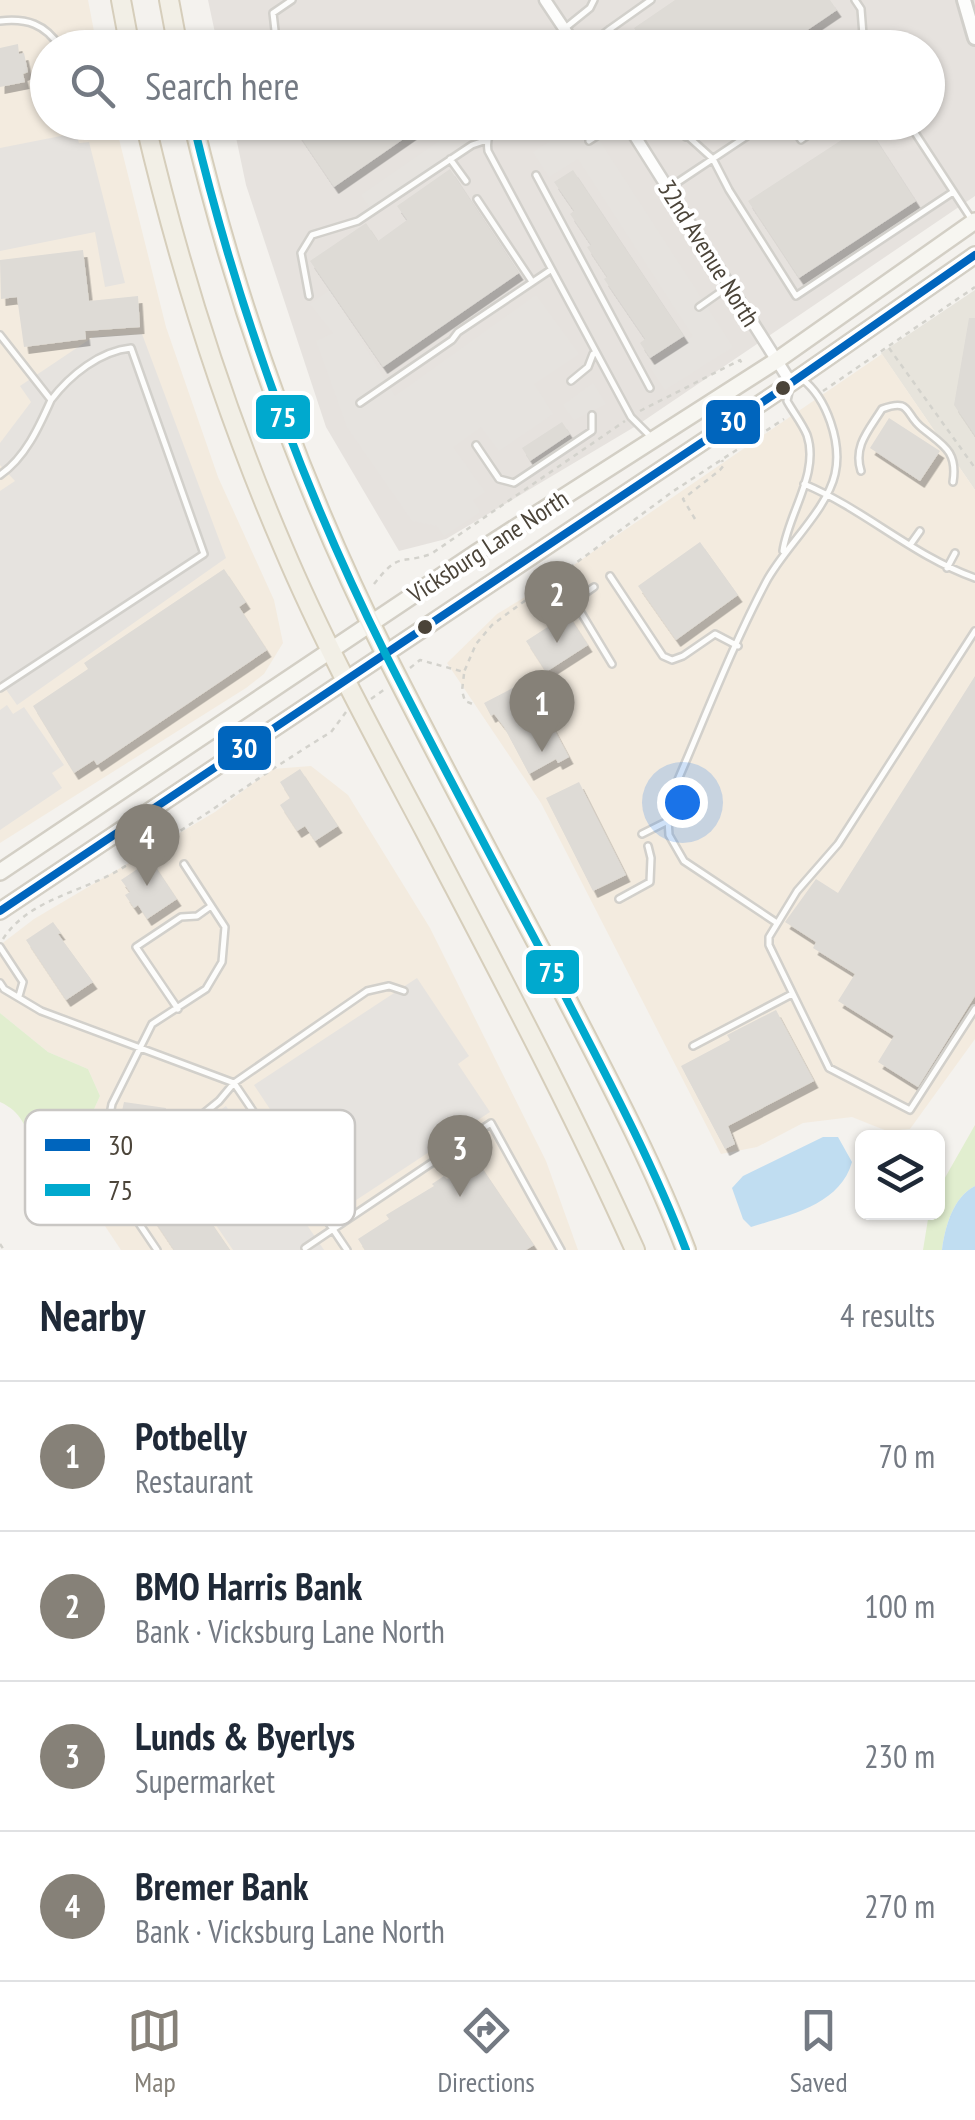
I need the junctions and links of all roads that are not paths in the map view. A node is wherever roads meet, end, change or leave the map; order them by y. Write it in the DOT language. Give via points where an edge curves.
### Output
graph roads {
  1 [pos="121,0"];
  2 [pos="292,0"];
  3 [pos="545,0"];
  4 [pos="594,0"];
  5 [pos="651,0"];
  6 [pos="855,0"];
  7 [pos="964,0"];
  8 [pos="171,5"];
  9 [pos="0,21"];
  10 [pos="564,29"];
  11 [pos="610,29"];
  12 [pos="48,30"];
  13 [pos="127,30"];
  14 [pos="175,30"];
  15 [pos="275,30"];
  16 [pos="863,30"];
  17 [pos="975,38"];
  18 [pos="150,140"];
  19 [pos="198,140"];
  20 [pos="486,140"];
  21 [pos="638,140"];
  22 [pos="690,140"];
  23 [pos="740,140"];
  24 [pos="920,140"];
  25 [pos="713,158"];
  26 [pos="450,159"];
  27 [pos="536,175"];
  28 [pos="466,182"];
  29 [pos="669,188"];
  30 [pos="954,192"];
  31 [pos="477,198"];
  32 [pos="974,222"];
  33 [pos="975,254"];
  34 [pos="550,270"];
  35 [pos="531,280"];
  36 [pos="730,285"];
  37 [pos="309,296"];
  38 [pos="698,307"];
  39 [pos="0,335"];
  40 [pos="594,351"];
  41 [pos="776,361"];
  42 [pos="571,380"];
  43 [pos="791,383"];
  44 [pos="650,388"];
  45 [pos="51,400"];
  46 [pos="360,403"];
  47 [pos="592,415"];
  48 [pos="653,439"];
  49 [pos="476,444"];
  50 [pos="861,472"];
  51 [pos="0,475"];
  52 [pos="954,482"];
  53 [pos="804,484"];
  54 [pos="826,493"];
  55 [pos="920,531"];
  56 [pos="910,545"];
  57 [pos="783,551"];
  58 [pos="955,553"];
  59 [pos="947,568"];
  60 [pos="610,576"];
  61 [pos="975,578"];
  62 [pos="594,588"];
  63 [pos="371,623"];
  64 [pos="975,631"];
  65 [pos="738,646"];
  66 [pos="330,650"];
  67 [pos="385,653"];
  68 [pos="612,664"];
  69 [pos="346,680"];
  70 [pos="0,688"];
  71 [pos="668,822"];
  72 [pos="642,834"];
  73 [pos="648,846"];
  74 [pos="184,864"];
  75 [pos="0,872"];
  76 [pos="619,899"];
  77 [pos="211,906"];
  78 [pos="0,912"];
  79 [pos="777,923"];
  80 [pos="0,945"];
  81 [pos="0,983"];
  82 [pos="404,991"];
  83 [pos="793,994"];
  84 [pos="19,996"];
  85 [pos="178,1008"];
  86 [pos="975,1010"];
  87 [pos="693,1046"];
  88 [pos="138,1047"];
  89 [pos="234,1083"];
  90 [pos="111,1110"];
  91 [pos="208,1110"];
  92 [pos="252,1110"];
  93 [pos="355,1214"];
  94 [pos="141,1225"];
  95 [pos="330,1225"];
  96 [pos="339,1225"];
  97 [pos="333,1229"];
  98 [pos="305,1248"];
  99 [pos="157,1250"];
  100 [pos="347,1250"];
  101 [pos="562,1250"];
  102 [pos="635,1250"];
  103 [pos="686,1250"];
  1 -- 13 [label="main road"];
  2 -- 15 [label="lane" via="273,14"];
  3 -- 10 [label="street"];
  4 -- 10 [label="lane"];
  5 -- 11 [label="lane"];
  6 -- 16 [label="lane"];
  7 -- 17 [label="street"];
  8 -- 14 [label="main road"];
  9 -- 12 [label="lane" via="32,21"];
  18 -- 66 [label="main road" via="235,428"];
  19 -- 63 [label="main road" via="240,298 281,416"];
  20 -- 26 [label="lane"];
  20 -- 34 [label="lane"];
  21 -- 29 [label="street, 32nd Avenue North"];
  22 -- 25 [label="lane"];
  23 -- 25 [label="lane"];
  24 -- 30 [label="lane"];
  25 -- 29 [label="lane"];
  25 -- 30 [label="lane" via="796,296"];
  26 -- 28 [label="lane"];
  26 -- 37 [label="lane" via="358,221 312,235 301,254"];
  27 -- 44 [label="lane"];
  29 -- 36 [label="street, 32nd Avenue North"];
  30 -- 32 [label="lane"];
  31 -- 35 [label="lane"];
  32 -- 41 [label="main road, Vicksburg Lane North"];
  33 -- 43 [label="main road, Vicksburg Lane North"];
  34 -- 35 [label="lane"];
  34 -- 40 [label="lane"];
  35 -- 46 [label="lane"];
  36 -- 38 [label="lane"];
  36 -- 41 [label="street, 32nd Avenue North"];
  39 -- 45 [label="lane"];
  40 -- 42 [label="lane" via="588,367"];
  40 -- 48 [label="lane" via="631,417"];
  41 -- 43 [label="street, 32nd Avenue North"];
  41 -- 48 [label="main road, Vicksburg Lane North"];
  43 -- 53 [label="lane" via="787,401 809,440"];
  43 -- 54 [label="lane" via="805,378 838,446"];
  43 -- 67 [label="main road, Vicksburg Lane North"];
  45 -- 51 [label="lane" via="36,433"];
  45 -- 70 [label="lane" via="111,350 131,348 204,554"];
  47 -- 49 [label="lane" via="592,430 514,484 499,479"];
  48 -- 63 [label="main road, Vicksburg Lane North"];
  50 -- 52 [label="lane" via="860,443 882,409 898,405 946,446"];
  53 -- 54 [label="lane"];
  53 -- 57 [label="lane"];
  54 -- 56 [label="lane"];
  54 -- 57 [label="lane"];
  55 -- 56 [label="lane"];
  56 -- 59 [label="lane"];
  57 -- 65 [label="lane"];
  58 -- 59 [label="lane"];
  59 -- 61 [label="lane"];
  60 -- 65 [label="lane" via="663,656 683,656 714,634"];
  62 -- 68 [label="lane" via="577,606"];
  63 -- 66 [label="main road, Vicksburg Lane North"];
  63 -- 67 [label="main road"];
  64 -- 79 [label="lane" via="838,844"];
  65 -- 71 [label="lane" via="667,805"];
  66 -- 69 [label="main road"];
  66 -- 75 [label="main road, Vicksburg Lane North"];
  67 -- 69 [label="main road, Vicksburg Lane North"];
  67 -- 103 [label="main road" via="586,1036"];
  69 -- 78 [label="main road, Vicksburg Lane North"];
  69 -- 102 [label="main road"];
  71 -- 72 [label="lane"];
  71 -- 79 [label="lane" via="684,861"];
  73 -- 76 [label="lane" via="650,882"];
  74 -- 77 [label="lane"];
  77 -- 85 [label="lane" via="225,927 222,962 206,989"];
  77 -- 85 [label="lane" via="136,947"];
  79 -- 83 [label="lane" via="769,945"];
  80 -- 84 [label="lane" via="23,982"];
  81 -- 84 [label="lane"];
  82 -- 89 [label="lane" via="367,991"];
  83 -- 86 [label="lane" via="829,1068 910,1110"];
  83 -- 87 [label="lane"];
  84 -- 88 [label="lane"];
  85 -- 88 [label="lane" via="152,1024"];
  88 -- 89 [label="lane"];
  88 -- 90 [label="lane"];
  89 -- 91 [label="lane"];
  89 -- 92 [label="lane"];
  93 -- 101 [label="lane" via="491,1122"];
  94 -- 99 [label="lane"];
  95 -- 97 [label="lane"];
  96 -- 97 [label="lane"];
  97 -- 98 [label="lane"];
  97 -- 100 [label="lane"];
}
